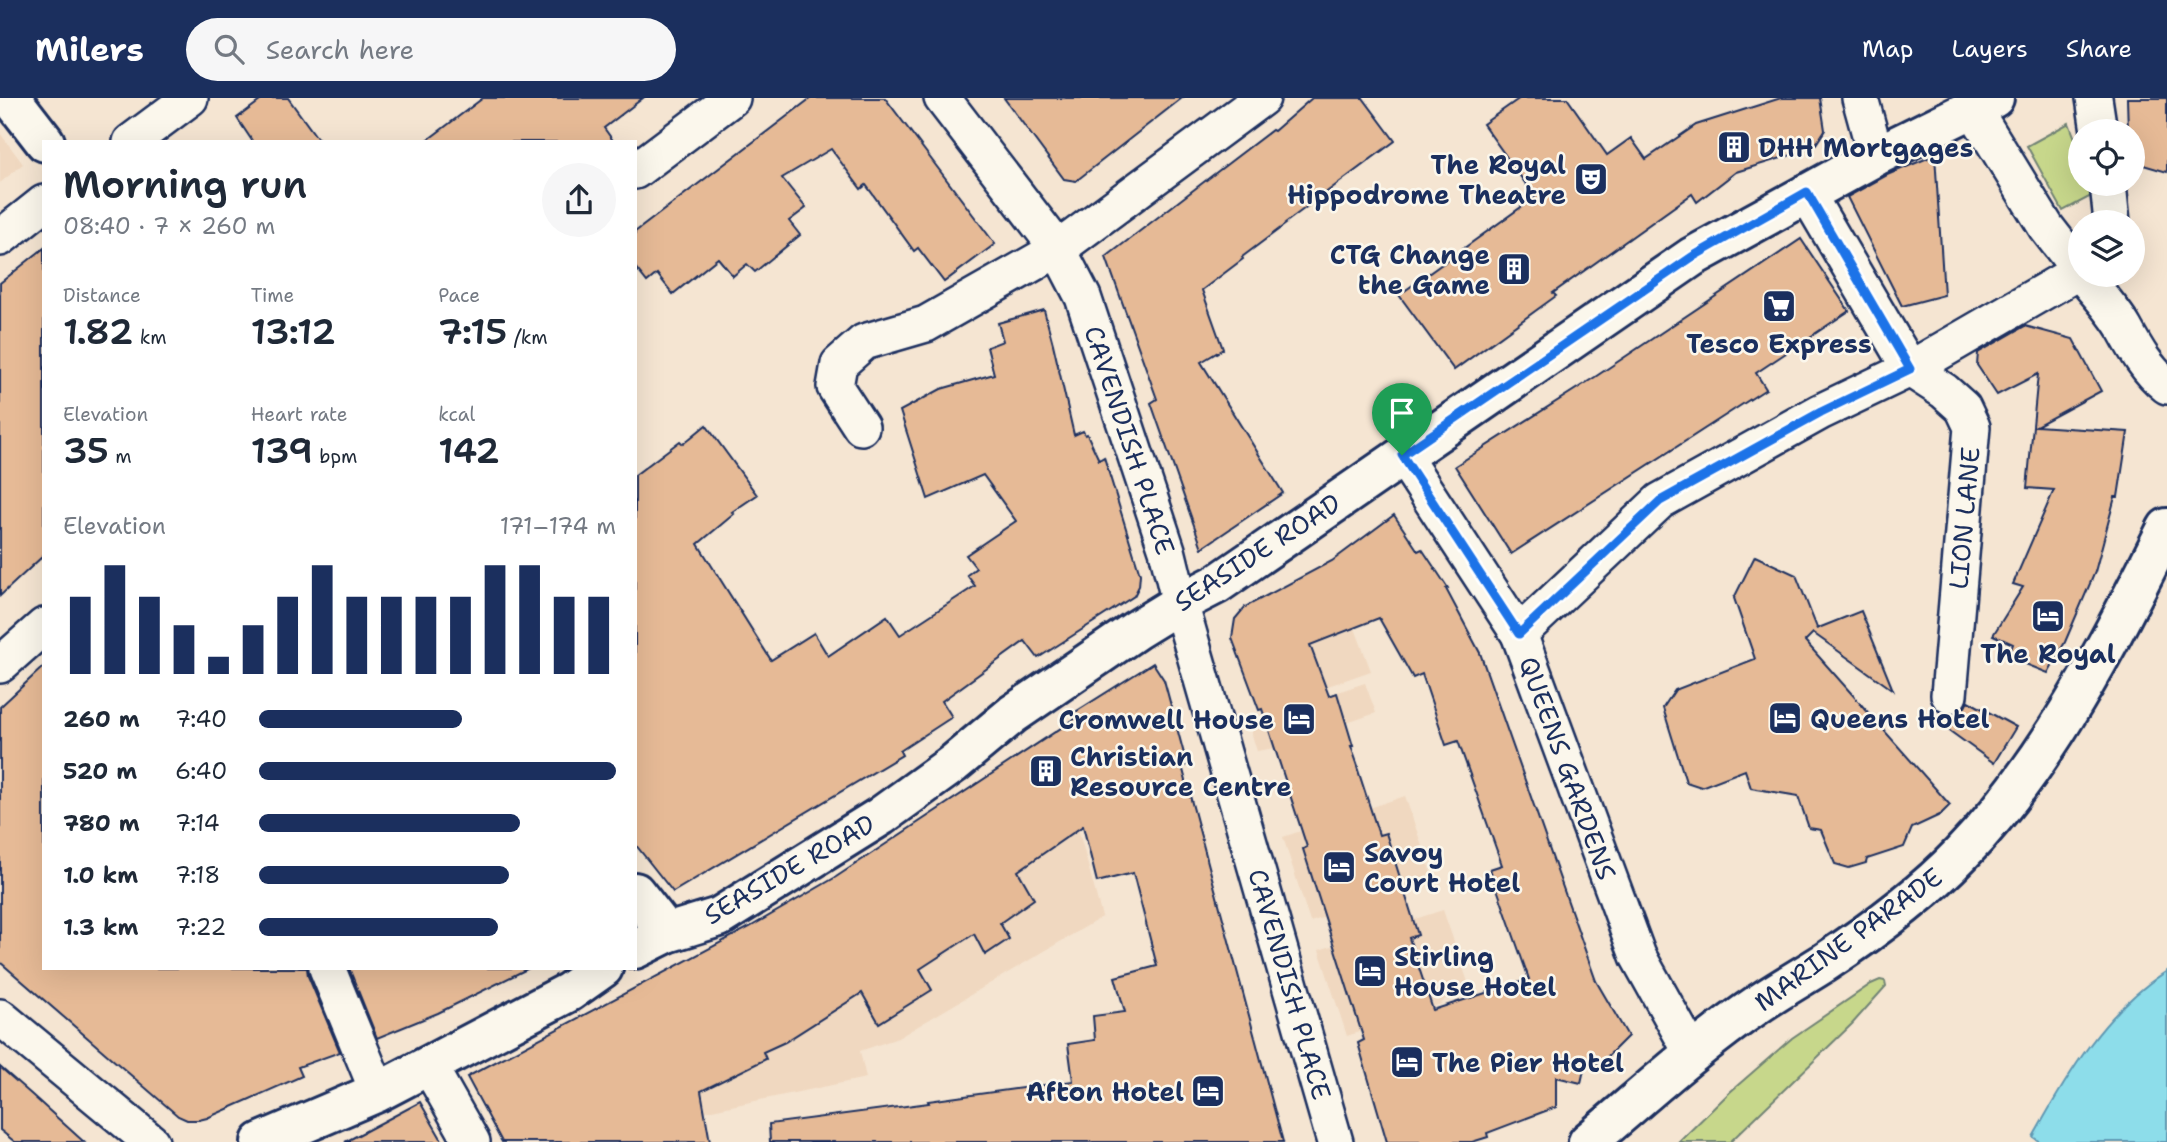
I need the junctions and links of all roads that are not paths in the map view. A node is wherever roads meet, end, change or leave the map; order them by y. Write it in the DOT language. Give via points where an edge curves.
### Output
graph roads {
  1 [pos="11,98"];
  2 [pos="190,98"];
  3 [pos="732,98"];
  4 [pos="942,98"];
  5 [pos="1262,98"];
  6 [pos="1860,98"];
  7 [pos="2094,98"];
  8 [pos="1983,103"];
  9 [pos="2097,119"];
  10 [pos="43,140"];
  11 [pos="134,140"];
  12 [pos="1876,156"];
  13 [pos="637,169"];
  14 [pos="1807,192"];
  15 [pos="42,205"];
  16 [pos="2046,227"];
  17 [pos="2068,228"];
  18 [pos="0,238"];
  19 [pos="1058,249"];
  20 [pos="2068,255"];
  21 [pos="2068,279"];
  22 [pos="2092,287"];
  23 [pos="2118,287"];
  24 [pos="2123,327"];
  25 [pos="1910,369"];
  26 [pos="2167,386"];
  27 [pos="861,427"];
  28 [pos="1402,455"];
  29 [pos="2167,528"];
  30 [pos="1180,603"];
  31 [pos="42,628"];
  32 [pos="1519,634"];
  33 [pos="0,665"];
  34 [pos="1949,695"];
  35 [pos="637,898"];
  36 [pos="651,941"];
  37 [pos="328,970"];
  38 [pos="600,970"];
  39 [pos="0,1017"];
  40 [pos="1693,1055"];
  41 [pos="429,1066"];
  42 [pos="378,1092"];
  43 [pos="151,1142"];
  44 [pos="261,1142"];
  45 [pos="472,1142"];
  46 [pos="1335,1142"];
  47 [pos="1588,1142"];
  1 -- 10 [label="main road"];
  2 -- 11 [label="street"];
  3 -- 13 [label="street"];
  4 -- 19 [label="street, CAVENDISH PLACE"];
  5 -- 19 [label="street"];
  6 -- 12 [label="street"];
  7 -- 9 [label="street"];
  8 -- 12 [label="main road, SEASIDE ROAD"];
  8 -- 16 [label="street"];
  12 -- 14 [label="main road, SEASIDE ROAD"];
  14 -- 25 [label="street"];
  14 -- 28 [label="main road, SEASIDE ROAD" via="1692,257"];
  15 -- 18 [label="street"];
  16 -- 17 [label="street"];
  16 -- 20 [label="street"];
  19 -- 27 [label="street" via="926,324 864,342 839,363 835,387"];
  19 -- 30 [label="street, CAVENDISH PLACE" via="1083,297 1167,550"];
  21 -- 25 [label="street"];
  22 -- 24 [label="street"];
  23 -- 24 [label="street"];
  24 -- 26 [label="street" via="2153,375"];
  25 -- 32 [label="street" via="1821,412 1660,501"];
  25 -- 34 [label="street, LION LANE" via="1944,391 1962,408 1972,427"];
  28 -- 30 [label="main road, SEASIDE ROAD" via="1217,584"];
  28 -- 32 [label="street, QUEENS GARDENS"];
  29 -- 40 [label="main road, MARINE PARADE" via="2120,622 2044,751 1961,855 1909,901 1756,1005"];
  30 -- 36 [label="main road, SEASIDE ROAD" via="1013,714 881,816 719,917"];
  30 -- 46 [label="street, CAVENDISH PLACE"];
  31 -- 33 [label="street"];
  32 -- 40 [label="street, QUEENS GARDENS" via="1638,956"];
  35 -- 36 [label="main road"];
  37 -- 42 [label="street"];
  38 -- 41 [label="main road" via="569,992"];
  39 -- 43 [label="street"];
  40 -- 47 [label="main road, MARINE PARADE"];
  41 -- 42 [label="main road"];
  41 -- 45 [label="street"];
  42 -- 44 [label="main road"];
}
